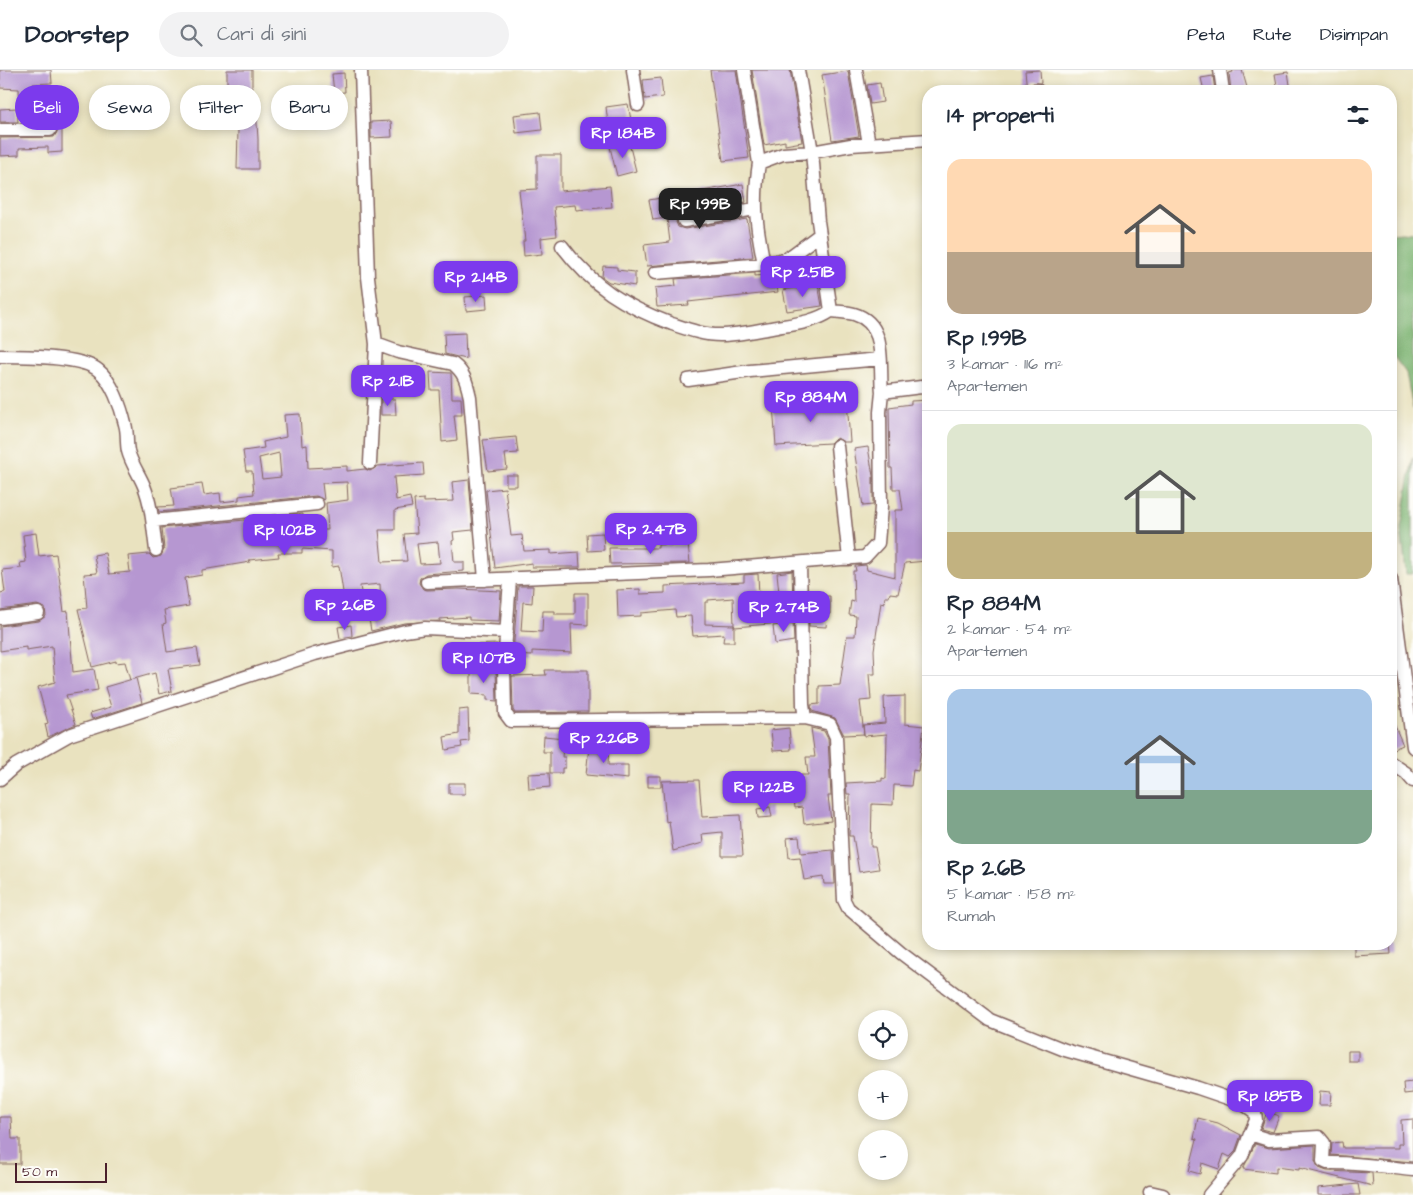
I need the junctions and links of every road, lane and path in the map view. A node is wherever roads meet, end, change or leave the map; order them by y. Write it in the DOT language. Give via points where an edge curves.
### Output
graph roads {
  1 [pos="361,70"];
  2 [pos="633,70"];
  3 [pos="744,70"];
  4 [pos="798,70"];
  5 [pos="856,70"];
  6 [pos="1220,70"];
  7 [pos="1222,85"];
  8 [pos="638,104"];
  9 [pos="0,130"];
  10 [pos="15,130"];
  11 [pos="922,140"];
  12 [pos="869,144"];
  13 [pos="812,152"];
  14 [pos="759,163"];
  15 [pos="755,208"];
  16 [pos="684,221"];
  17 [pos="820,234"];
  18 [pos="562,246"];
  19 [pos="764,264"];
  20 [pos="655,273"];
  21 [pos="831,311"];
  22 [pos="376,344"];
  23 [pos="0,356"];
  24 [pos="880,359"];
  25 [pos="688,380"];
  26 [pos="922,387"];
  27 [pos="882,392"];
  28 [pos="837,446"];
  29 [pos="370,463"];
  30 [pos="318,504"];
  31 [pos="153,521"];
  32 [pos="156,550"];
  33 [pos="849,559"];
  34 [pos="800,563"];
  35 [pos="510,579"];
  36 [pos="485,580"];
  37 [pos="428,582"];
  38 [pos="38,613"];
  39 [pos="0,618"];
  40 [pos="1397,625"];
  41 [pos="506,632"];
  42 [pos="805,718"];
  43 [pos="1413,747"];
  44 [pos="1397,767"];
  45 [pos="0,779"];
  46 [pos="1413,782"];
  47 [pos="1250,1134"];
  48 [pos="1413,1170"];
  49 [pos="1150,1192"];
  50 [pos="1164,1195"];
  51 [pos="1209,1195"];
  1 -- 22 [label="street" via="368,277"];
  2 -- 8 [label="street"];
  3 -- 14 [label="street"];
  4 -- 13 [label="street"];
  5 -- 12 [label="street"];
  6 -- 7 [label="street"];
  9 -- 10 [label="street"];
  11 -- 12 [label="street"];
  12 -- 13 [label="street"];
  13 -- 14 [label="street" via="783,154"];
  13 -- 17 [label="street"];
  14 -- 15 [label="street"];
  15 -- 16 [label="street"];
  15 -- 19 [label="street" via="757,237"];
  17 -- 19 [label="street" via="788,258"];
  17 -- 21 [label="street"];
  18 -- 21 [label="street" via="578,267 623,304 703,334 746,333 816,318"];
  19 -- 20 [label="street"];
  21 -- 24 [label="street" via="855,314 870,321 878,338"];
  22 -- 29 [label="street"];
  22 -- 36 [label="street" via="453,364 465,377 470,398"];
  23 -- 31 [label="street" via="40,356 98,369 120,408 126,426 128,452 144,486"];
  24 -- 25 [label="street"];
  24 -- 27 [label="street"];
  26 -- 27 [label="street"];
  27 -- 33 [label="street" via="878,543 865,557"];
  28 -- 33 [label="street"];
  30 -- 31 [label="street"];
  31 -- 32 [label="street"];
  33 -- 34 [label="street"];
  34 -- 35 [label="street"];
  34 -- 42 [label="street"];
  35 -- 36 [label="street"];
  35 -- 41 [label="street"];
  36 -- 37 [label="street"];
  38 -- 39 [label="street"];
  40 -- 43 [label="street"];
  41 -- 42 [label="street" via="505,713 515,723"];
  41 -- 45 [label="street" via="425,628 314,654 69,735"];
  42 -- 47 [label="street" via="830,724 836,737 844,900 853,913 990,1020 1065,1050 1242,1103 1255,1112 1256,1120"];
  44 -- 46 [label="street"];
  47 -- 48 [label="street" via="1269,1140 1319,1137 1324,1143 1323,1161 1327,1163"];
  47 -- 51 [label="street" via="1242,1156"];
  49 -- 50 [label="street"];
}
